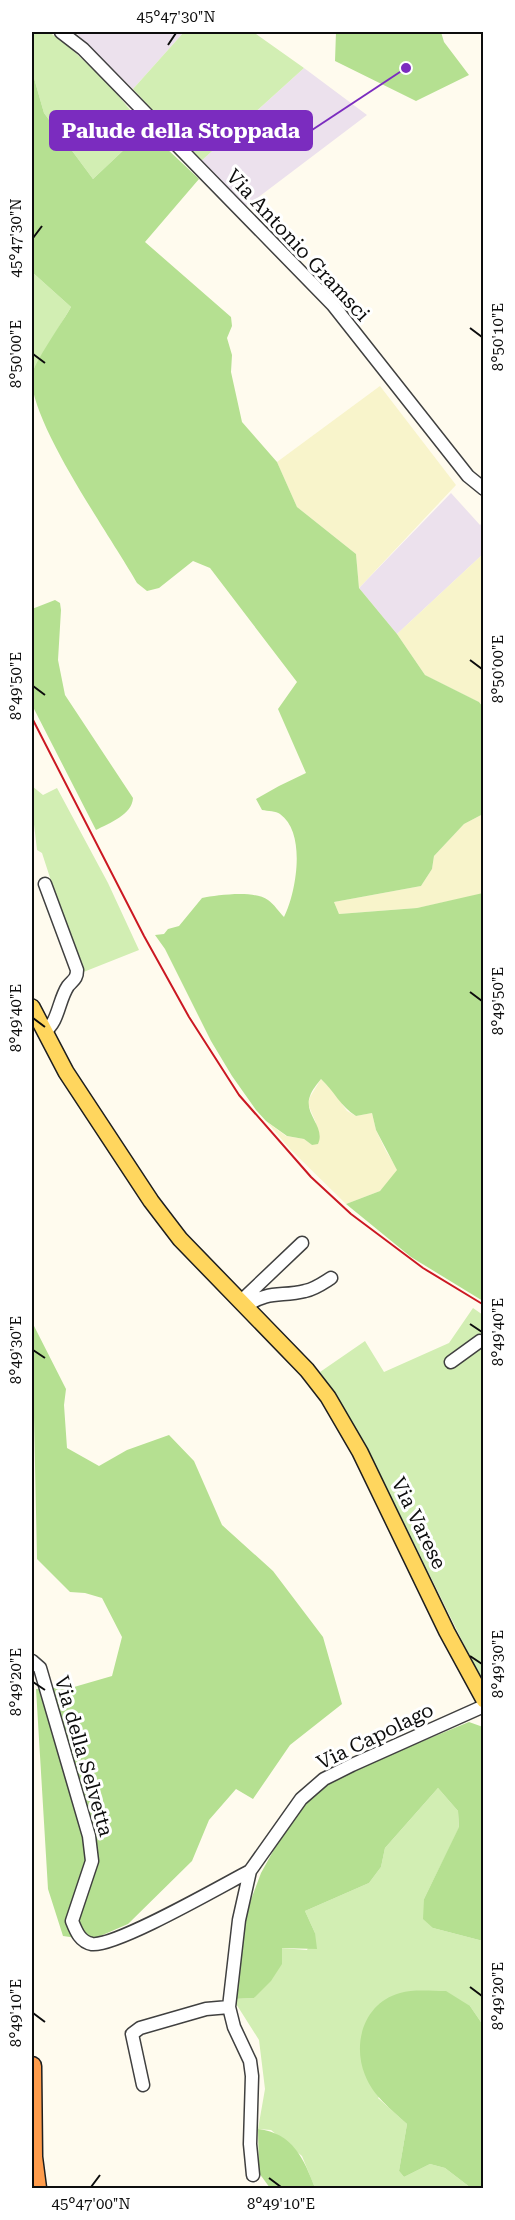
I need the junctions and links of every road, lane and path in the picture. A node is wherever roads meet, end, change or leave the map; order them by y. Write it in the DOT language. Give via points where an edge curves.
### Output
graph roads {
  1 [pos="61,32"];
  2 [pos="483,489"];
  3 [pos="45,884"];
  4 [pos="32,1007"];
  5 [pos="44,1032"];
  6 [pos="302,1243"];
  7 [pos="331,1278"];
  8 [pos="244,1304"];
  9 [pos="483,1342"];
  10 [pos="451,1362"];
  11 [pos="32,1661"];
  12 [pos="483,1700"];
  13 [pos="483,1706"];
  14 [pos="250,1870"];
  15 [pos="76,1933"];
  16 [pos="229,2007"];
  17 [pos="32,2066"];
  18 [pos="143,2085"];
  19 [pos="253,2175"];
  20 [pos="37,2188"];
  1 -- 2 [label="street, Via Antonio Gramsci" via="83,49 333,305 468,476"];
  3 -- 5 [label="street" via="77,977 62,997 52,1027"];
  4 -- 5 [label="main road, Via Varese"];
  5 -- 8 [label="main road, Via Varese" via="151,1201 180,1239"];
  6 -- 8 [label="street"];
  7 -- 8 [label="street" via="303,1292 259,1297"];
  8 -- 12 [label="main road, Via Varese" via="328,1397 360,1452"];
  9 -- 10 [label="street"];
  11 -- 15 [label="street, Via della Selvetta" via="40,1668 89,1836 92,1861 72,1922"];
  13 -- 14 [label="street, Via Capolago" via="324,1779 301,1799"];
  14 -- 15 [label="street, Via Capolago" via="108,1942 92,1944"];
  14 -- 16 [label="street, Via Capolago" via="239,1920"];
  16 -- 18 [label="street" via="140,2028 132,2034"];
  16 -- 19 [label="street, Via Capolago" via="250,2061"];
  17 -- 20 [label="highway"];
}
